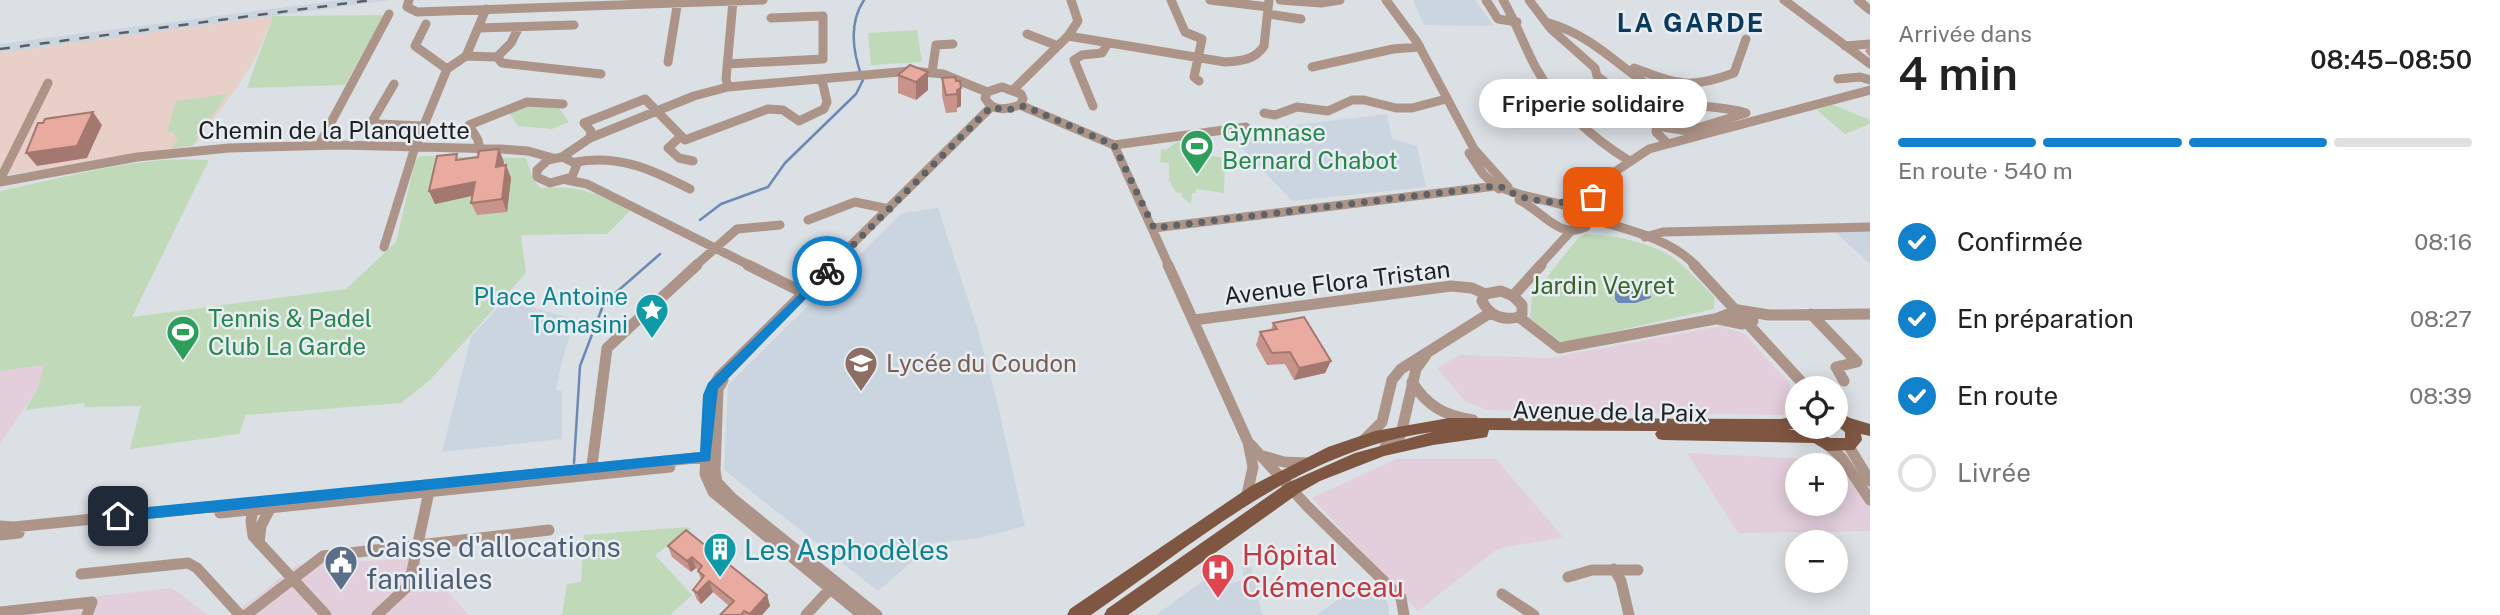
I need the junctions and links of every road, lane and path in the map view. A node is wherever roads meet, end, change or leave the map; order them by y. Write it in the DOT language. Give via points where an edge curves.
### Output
graph roads {
  1 [pos="763,0"];
  2 [pos="1071,0"];
  3 [pos="1171,0"];
  4 [pos="1210,0"];
  5 [pos="1280,0"];
  6 [pos="1340,0"];
  7 [pos="1386,0"];
  8 [pos="1486,0"];
  9 [pos="1503,0"];
  10 [pos="1529,0"];
  11 [pos="1784,0"];
  12 [pos="1858,0"];
  13 [pos="409,1"];
  14 [pos="733,1"];
  15 [pos="621,2"];
  16 [pos="677,2"];
  17 [pos="1268,7"];
  18 [pos="486,9"];
  19 [pos="1870,10"];
  20 [pos="389,14"];
  21 [pos="771,18"];
  22 [pos="1301,19"];
  23 [pos="1517,22"];
  24 [pos="426,23"];
  25 [pos="1549,23"];
  26 [pos="574,25"];
  27 [pos="519,27"];
  28 [pos="478,28"];
  29 [pos="1027,34"];
  30 [pos="1068,36"];
  31 [pos="1746,39"];
  32 [pos="1108,43"];
  33 [pos="953,44"];
  34 [pos="1870,44"];
  35 [pos="1058,46"];
  36 [pos="1845,46"];
  37 [pos="1420,47"];
  38 [pos="1607,52"];
  39 [pos="466,56"];
  40 [pos="497,57"];
  41 [pos="1197,57"];
  42 [pos="668,62"];
  43 [pos="727,64"];
  44 [pos="1870,64"];
  45 [pos="1312,67"];
  46 [pos="447,69"];
  47 [pos="932,72"];
  48 [pos="601,74"];
  49 [pos="1838,79"];
  50 [pos="822,80"];
  51 [pos="1870,80"];
  52 [pos="1199,81"];
  53 [pos="48,83"];
  54 [pos="394,84"];
  55 [pos="728,87"];
  56 [pos="1014,89"];
  57 [pos="1870,90"];
  58 [pos="987,92"];
  59 [pos="1447,101"];
  60 [pos="564,104"];
  61 [pos="1020,106"];
  62 [pos="1093,106"];
  63 [pos="991,107"];
  64 [pos="657,111"];
  65 [pos="1264,113"];
  66 [pos="1747,118"];
  67 [pos="424,126"];
  68 [pos="1657,127"];
  69 [pos="1246,128"];
  70 [pos="680,137"];
  71 [pos="587,139"];
  72 [pos="1667,143"];
  73 [pos="319,145"];
  74 [pos="479,145"];
  75 [pos="1114,145"];
  76 [pos="1604,146"];
  77 [pos="415,147"];
  78 [pos="514,151"];
  79 [pos="558,158"];
  80 [pos="1628,160"];
  81 [pos="574,161"];
  82 [pos="693,161"];
  83 [pos="540,166"];
  84 [pos="1619,167"];
  85 [pos="571,177"];
  86 [pos="0,183"];
  87 [pos="1496,186"];
  88 [pos="690,189"];
  89 [pos="1527,197"];
  90 [pos="1593,197"];
  91 [pos="1548,203"];
  92 [pos="1564,203"];
  93 [pos="889,209"];
  94 [pos="1541,212"];
  95 [pos="1585,219"];
  96 [pos="808,220"];
  97 [pos="780,225"];
  98 [pos="1552,225"];
  99 [pos="1870,227"];
  100 [pos="1154,228"];
  101 [pos="1572,231"];
  102 [pos="1676,233"];
  103 [pos="1646,239"];
  104 [pos="1558,244"];
  105 [pos="1668,245"];
  106 [pos="384,247"];
  107 [pos="714,249"];
  108 [pos="804,293"];
  109 [pos="1485,294"];
  110 [pos="1513,296"];
  111 [pos="1734,311"];
  112 [pos="1490,313"];
  113 [pos="1811,314"];
  114 [pos="1870,314"];
  115 [pos="1769,315"];
  116 [pos="1518,317"];
  117 [pos="1715,319"];
  118 [pos="1194,320"];
  119 [pos="1746,324"];
  120 [pos="1428,353"];
  121 [pos="1788,376"];
  122 [pos="1796,376"];
  123 [pos="1841,376"];
  124 [pos="1412,383"];
  125 [pos="1848,422"];
  126 [pos="1507,423"];
  127 [pos="1785,424"];
  128 [pos="1870,430"];
  129 [pos="1785,435"];
  130 [pos="1404,438"];
  131 [pos="1820,439"];
  132 [pos="1363,441"];
  133 [pos="1858,441"];
  134 [pos="1248,442"];
  135 [pos="1260,455"];
  136 [pos="710,460"];
  137 [pos="1307,463"];
  138 [pos="1253,467"];
  139 [pos="592,471"];
  140 [pos="1870,481"];
  141 [pos="1283,485"];
  142 [pos="430,488"];
  143 [pos="1869,497"];
  144 [pos="1246,499"];
  145 [pos="272,504"];
  146 [pos="254,506"];
  147 [pos="0,526"];
  148 [pos="549,530"];
  149 [pos="0,535"];
  150 [pos="259,543"];
  151 [pos="419,544"];
  152 [pos="1614,569"];
  153 [pos="1638,570"];
  154 [pos="81,573"];
  155 [pos="1568,577"];
  156 [pos="292,579"];
  157 [pos="830,589"];
  158 [pos="1502,594"];
  159 [pos="0,612"];
  160 [pos="87,615"];
  161 [pos="240,615"];
  162 [pos="246,615"];
  163 [pos="326,615"];
  164 [pos="377,615"];
  165 [pos="806,615"];
  166 [pos="862,615"];
  167 [pos="877,615"];
  168 [pos="1076,615"];
  169 [pos="1113,615"];
  170 [pos="1404,615"];
  171 [pos="1534,615"];
  172 [pos="1629,615"];
  1 -- 14 [label="street"];
  2 -- 30 [label="street" via="1078,21"];
  3 -- 41 [label="street" via="1185,32 1202,39"];
  4 -- 17 [label="street"];
  5 -- 6 [label="street"];
  7 -- 37 [label="street"];
  8 -- 23 [label="street" via="1498,19"];
  9 -- 23 [label="street"];
  10 -- 25 [label="street"];
  11 -- 36 [label="street"];
  12 -- 19 [label="street"];
  13 -- 18 [label="street" via="407,6 418,9"];
  14 -- 16 [label="street"];
  14 -- 43 [label="street"];
  15 -- 16 [label="street"];
  15 -- 18 [label="street"];
  16 -- 42 [label="street"];
  17 -- 22 [label="street"];
  17 -- 41 [label="street" via="1265,47 1259,56 1225,62"];
  18 -- 28 [label="street"];
  20 -- 73 [label="street"];
  21 -- 43 [label="street" via="823,16 823,59"];
  23 -- 76 [label="street" via="1543,78"];
  24 -- 46 [label="street" via="415,46"];
  25 -- 38 [label="street" via="1565,27"];
  25 -- 68 [label="street" via="1598,76 1657,121"];
  26 -- 27 [label="street"];
  27 -- 28 [label="street"];
  27 -- 40 [label="street"];
  28 -- 39 [label="street"];
  29 -- 35 [label="street"];
  30 -- 32 [label="street"];
  30 -- 35 [label="street"];
  31 -- 38 [label="street" via="1734,72 1707,83 1682,85 1638,72 1616,52"];
  32 -- 41 [label="street"];
  32 -- 62 [label="street" via="1102,53 1074,60"];
  33 -- 47 [label="street" via="936,45"];
  34 -- 36 [label="street"];
  35 -- 56 [label="street"];
  36 -- 44 [label="street"];
  37 -- 45 [label="street"];
  37 -- 59 [label="street"];
  38 -- 66 [label="street" via="1673,100"];
  39 -- 40 [label="street"];
  39 -- 46 [label="street"];
  40 -- 48 [label="street" via="502,63"];
  41 -- 52 [label="street" via="1194,77"];
  43 -- 55 [label="street"];
  46 -- 67 [label="street"];
  47 -- 50 [label="street"];
  47 -- 58 [label="street"];
  49 -- 51 [label="street"];
  50 -- 55 [label="street"];
  50 -- 70 [label="street" via="827,102 814,116 799,121 779,109 762,110 695,139"];
  53 -- 86 [label="street"];
  54 -- 67 [label="street" via="373,120"];
  55 -- 64 [label="street"];
  56 -- 58 [label="street"];
  56 -- 61 [label="street" via="1023,96"];
  57 -- 66 [label="street"];
  58 -- 63 [label="street"];
  59 -- 65 [label="street" via="1412,108 1358,100 1328,111 1297,107 1275,115"];
  59 -- 87 [label="street" via="1470,155"];
  59 -- 89 [label="street" via="1481,159 1501,182"];
  60 -- 74 [label="street" via="527,102 469,125"];
  61 -- 63 [label="street" via="1007,110"];
  61 -- 75 [label="street"];
  63 -- 93 [label="street"];
  64 -- 70 [label="street"];
  64 -- 71 [label="street"];
  64 -- 71 [label="street" via="645,99 584,123 591,131"];
  66 -- 68 [label="street" via="1688,131"];
  66 -- 72 [label="street"];
  67 -- 77 [label="street"];
  68 -- 72 [label="street" via="1657,134"];
  69 -- 75 [label="street"];
  70 -- 82 [label="street" via="669,151"];
  71 -- 79 [label="street"];
  71 -- 81 [label="street"];
  72 -- 80 [label="street"];
  73 -- 77 [label="street, Chemin de la Planquette"];
  73 -- 86 [label="street, Chemin de la Planquette" via="153,155"];
  74 -- 77 [label="street, Chemin de la Planquette"];
  74 -- 78 [label="street, Chemin de la Planquette"];
  75 -- 100 [label="street"];
  76 -- 80 [label="street"];
  76 -- 84 [label="street"];
  77 -- 106 [label="street"];
  78 -- 79 [label="street, Chemin de la Planquette"];
  78 -- 83 [label="street, Chemin de la Planquette" via="530,155"];
  79 -- 81 [label="street, Chemin de la Planquette"];
  79 -- 83 [label="street"];
  80 -- 84 [label="street"];
  81 -- 85 [label="street" via="578,167"];
  81 -- 88 [label="street" via="627,160"];
  83 -- 85 [label="street, Chemin de la Planquette" via="536,173 544,182"];
  84 -- 90 [label="street"];
  85 -- 107 [label="street"];
  87 -- 89 [label="street"];
  87 -- 94 [label="street"];
  87 -- 100 [label="street"];
  89 -- 91 [label="street"];
  90 -- 92 [label="street"];
  90 -- 95 [label="street"];
  91 -- 92 [label="street"];
  91 -- 94 [label="street"];
  92 -- 95 [label="street"];
  93 -- 96 [label="street" via="849,201"];
  93 -- 108 [label="street"];
  94 -- 98 [label="street"];
  95 -- 101 [label="street"];
  95 -- 103 [label="street"];
  97 -- 107 [label="street" via="737,229"];
  98 -- 101 [label="street"];
  98 -- 104 [label="street"];
  99 -- 102 [label="street"];
  100 -- 118 [label="street"];
  101 -- 104 [label="street"];
  102 -- 103 [label="street"];
  102 -- 105 [label="street"];
  103 -- 105 [label="street"];
  103 -- 111 [label="street" via="1682,260"];
  104 -- 110 [label="street" via="1548,261"];
  105 -- 111 [label="street" via="1693,262"];
  107 -- 108 [label="street"];
  107 -- 139 [label="street" via="607,348"];
  108 -- 136 [label="street" via="740,358 718,389"];
  109 -- 110 [label="street" via="1500,291"];
  109 -- 112 [label="street" via="1482,301"];
  109 -- 118 [label="street, Avenue Flora Tristan" via="1472,288 1440,287"];
  110 -- 116 [label="street" via="1522,305"];
  111 -- 115 [label="street"];
  111 -- 117 [label="street"];
  111 -- 119 [label="street"];
  112 -- 116 [label="street"];
  112 -- 120 [label="street"];
  113 -- 114 [label="street"];
  113 -- 115 [label="street"];
  113 -- 123 [label="street" via="1857,362 1836,367"];
  115 -- 119 [label="street"];
  116 -- 117 [label="street" via="1559,348"];
  117 -- 119 [label="street"];
  118 -- 134 [label="street"];
  119 -- 121 [label="street"];
  119 -- 122 [label="street"];
  120 -- 124 [label="street"];
  120 -- 132 [label="street" via="1392,380 1381,422"];
  124 -- 126 [label="street" via="1427,404 1442,413"];
  124 -- 130 [label="street"];
  125 -- 128 [label="main road"];
  126 -- 127 [label="main road, Avenue de la Paix"];
  126 -- 130 [label="main road, Avenue de la Paix" via="1449,424"];
  129 -- 130 [label="main road, Avenue de la Paix" via="1514,430"];
  130 -- 132 [label="main road"];
  130 -- 141 [label="main road"];
  131 -- 143 [label="street" via="1842,458"];
  132 -- 137 [label="main road"];
  133 -- 140 [label="street"];
  134 -- 135 [label="street"];
  134 -- 138 [label="street"];
  135 -- 137 [label="street"];
  135 -- 141 [label="street"];
  136 -- 139 [label="street"];
  136 -- 157 [label="street" via="707,483 713,492"];
  136 -- 167 [label="street" via="722,489"];
  137 -- 141 [label="main road"];
  138 -- 141 [label="street"];
  138 -- 144 [label="street"];
  139 -- 142 [label="street"];
  141 -- 144 [label="main road"];
  141 -- 169 [label="main road"];
  141 -- 170 [label="street" via="1401,598"];
  142 -- 145 [label="street"];
  142 -- 151 [label="street"];
  144 -- 168 [label="main road"];
  145 -- 146 [label="street"];
  145 -- 150 [label="street"];
  146 -- 147 [label="street"];
  146 -- 149 [label="street"];
  146 -- 150 [label="street" via="251,527"];
  148 -- 151 [label="street"];
  150 -- 156 [label="street"];
  151 -- 156 [label="street" via="323,556"];
  151 -- 164 [label="street" via="405,591"];
  152 -- 153 [label="street"];
  152 -- 155 [label="street"];
  152 -- 172 [label="street"];
  154 -- 161 [label="street" via="188,563"];
  156 -- 162 [label="street"];
  156 -- 163 [label="street"];
  157 -- 165 [label="street"];
  157 -- 166 [label="street"];
  158 -- 171 [label="street"];
  159 -- 160 [label="street" via="92,602"];
}
